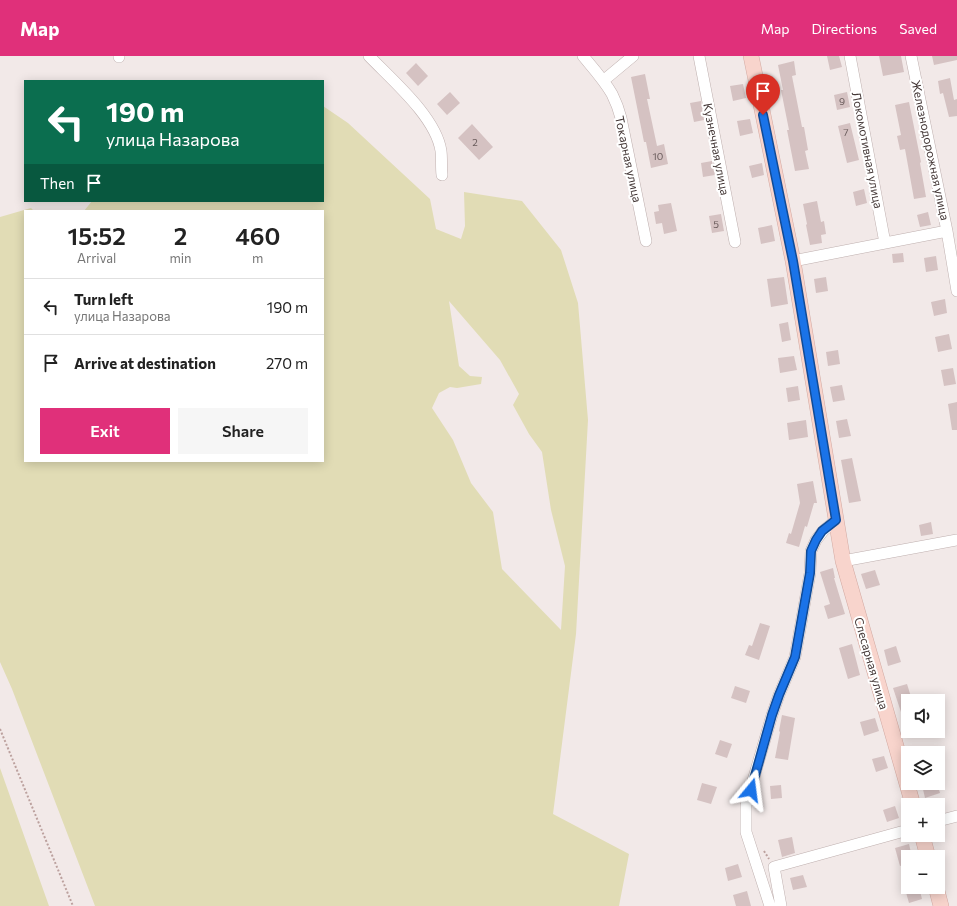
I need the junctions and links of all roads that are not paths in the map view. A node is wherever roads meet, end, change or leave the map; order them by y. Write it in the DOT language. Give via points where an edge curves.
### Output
graph roads {
  1 [pos="369,56"];
  2 [pos="583,56"];
  3 [pos="633,56"];
  4 [pos="700,56"];
  5 [pos="751,56"];
  6 [pos="850,56"];
  7 [pos="911,56"];
  8 [pos="603,81"];
  9 [pos="442,175"];
  10 [pos="947,231"];
  11 [pos="646,241"];
  12 [pos="735,242"];
  13 [pos="885,243"];
  14 [pos="793,261"];
  15 [pos="957,291"];
  16 [pos="836,520"];
  17 [pos="957,540"];
  18 [pos="843,561"];
  19 [pos="911,798"];
  20 [pos="957,816"];
  21 [pos="945,819"];
  22 [pos="901,832"];
  23 [pos="938,894"];
  24 [pos="770,906"];
  25 [pos="781,906"];
  26 [pos="941,906"];
  1 -- 9 [label="street" via="415,103 434,128 441,150"];
  2 -- 8 [label="street, Токарная улица"];
  3 -- 8 [label="street"];
  4 -- 12 [label="street, Кузнечная улица"];
  5 -- 14 [label="street, Слесарная улица"];
  6 -- 13 [label="street, Локомотивная улица"];
  7 -- 10 [label="street, Железнодорожная улица"];
  8 -- 11 [label="street, Токарная улица" via="612,94 621,118"];
  10 -- 13 [label="street"];
  10 -- 15 [label="street, Железнодорожная улица"];
  13 -- 14 [label="street"];
  14 -- 16 [label="street, Слесарная улица"];
  16 -- 18 [label="street, Слесарная улица"];
  16 -- 24 [label="street" via="822,531 811,551 810,573 795,657 772,715 746,805 746,832"];
  17 -- 18 [label="street"];
  18 -- 19 [label="street, Слесарная улица"];
  20 -- 21 [label="street"];
  22 -- 25 [label="street" via="774,867"];
  23 -- 26 [label="street"];
}
